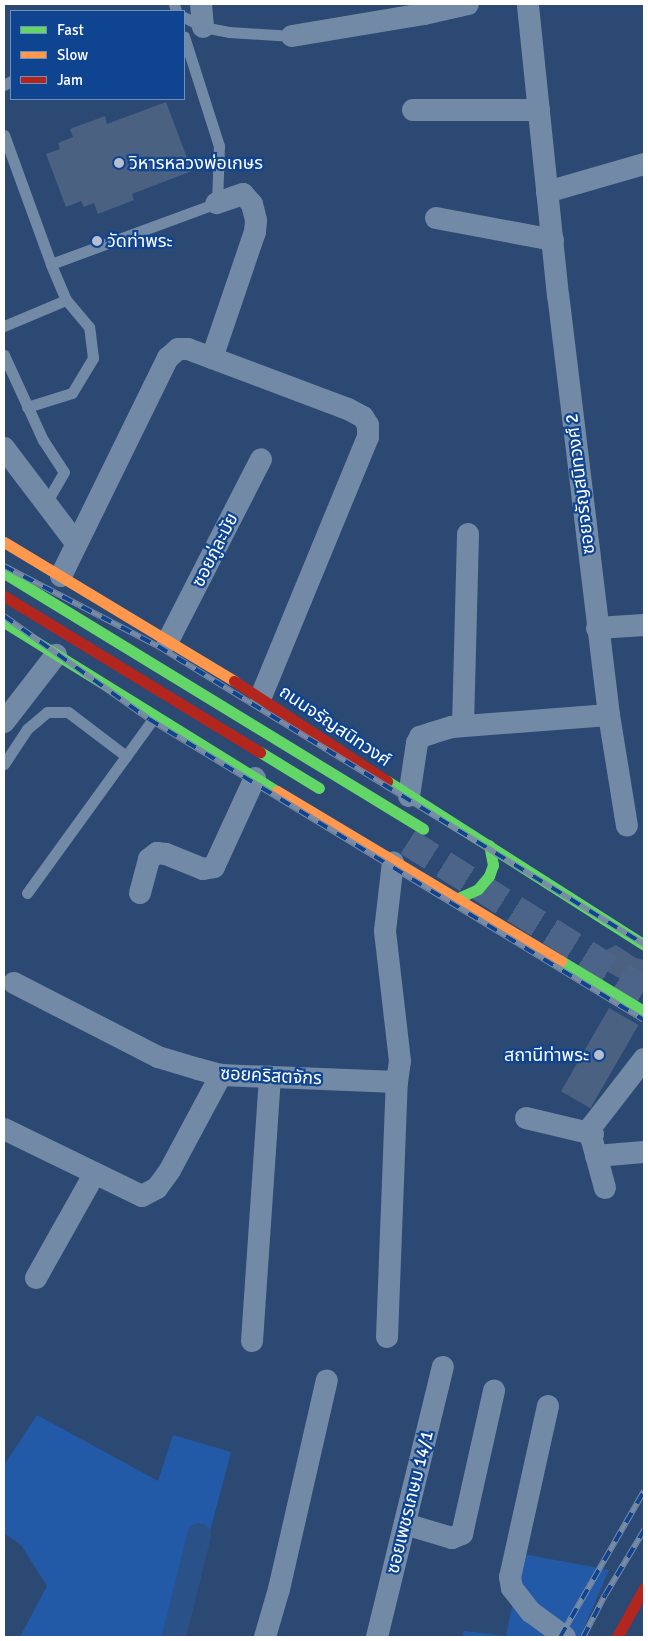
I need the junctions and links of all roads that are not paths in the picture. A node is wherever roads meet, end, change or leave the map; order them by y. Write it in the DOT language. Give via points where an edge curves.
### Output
graph roads {
  1 [pos="201,4"];
  2 [pos="468,4"];
  3 [pos="528,4"];
  4 [pos="423,9"];
  5 [pos="190,27"];
  6 [pos="292,36"];
  7 [pos="413,110"];
  8 [pos="539,110"];
  9 [pos="4,135"];
  10 [pos="644,164"];
  11 [pos="548,192"];
  12 [pos="217,203"];
  13 [pos="436,218"];
  14 [pos="553,240"];
  15 [pos="51,264"];
  16 [pos="66,300"];
  17 [pos="4,326"];
  18 [pos="4,355"];
  19 [pos="212,358"];
  20 [pos="27,407"];
  21 [pos="4,448"];
  22 [pos="261,459"];
  23 [pos="47,502"];
  24 [pos="468,534"];
  25 [pos="4,542"];
  26 [pos="76,542"];
  27 [pos="4,573"];
  28 [pos="61,576"];
  29 [pos="4,596"];
  30 [pos="4,622"];
  31 [pos="644,625"];
  32 [pos="597,628"];
  33 [pos="168,641"];
  34 [pos="56,655"];
  35 [pos="260,697"];
  36 [pos="609,715"];
  37 [pos="154,716"];
  38 [pos="4,722"];
  39 [pos="463,726"];
  40 [pos="126,756"];
  41 [pos="4,764"];
  42 [pos="255,778"];
  43 [pos="331,795"];
  44 [pos="409,796"];
  45 [pos="627,826"];
  46 [pos="423,829"];
  47 [pos="489,845"];
  48 [pos="392,862"];
  49 [pos="27,893"];
  50 [pos="140,893"];
  51 [pos="456,899"];
  52 [pos="644,945"];
  53 [pos="14,983"];
  54 [pos="644,1011"];
  55 [pos="644,1059"];
  56 [pos="221,1075"];
  57 [pos="270,1077"];
  58 [pos="397,1082"];
  59 [pos="526,1118"];
  60 [pos="4,1129"];
  61 [pos="594,1145"];
  62 [pos="644,1152"];
  63 [pos="95,1173"];
  64 [pos="605,1188"];
  65 [pos="36,1278"];
  66 [pos="387,1337"];
  67 [pos="252,1341"];
  68 [pos="443,1368"];
  69 [pos="327,1380"];
  70 [pos="494,1391"];
  71 [pos="548,1406"];
  72 [pos="405,1524"];
  73 [pos="644,1588"];
  74 [pos="635,1628"];
  75 [pos="266,1637"];
  76 [pos="376,1637"];
  77 [pos="565,1637"];
  78 [pos="618,1637"];
  1 -- 5 [label="street"];
  2 -- 4 [label="street"];
  3 -- 8 [label="street, ซอยจรัญสนิทวงศ์ 2"];
  4 -- 6 [label="street"];
  5 -- 6 [label="lane"];
  5 -- 12 [label="lane" via="219,146"];
  7 -- 8 [label="street"];
  8 -- 11 [label="street, ซอยจรัญสนิทวงศ์ 2"];
  9 -- 15 [label="lane"];
  10 -- 11 [label="street"];
  11 -- 14 [label="street, ซอยจรัญสนิทวงศ์ 2"];
  12 -- 15 [label="lane"];
  12 -- 19 [label="street" via="243,194 252,204 256,220 255,232"];
  13 -- 14 [label="street"];
  14 -- 32 [label="street, ซอยจรัญสนิทวงศ์ 2"];
  15 -- 16 [label="lane"];
  16 -- 17 [label="lane"];
  16 -- 20 [label="lane" via="89,327 93,358 72,393"];
  18 -- 20 [label="lane"];
  19 -- 26 [label="street" via="183,349 178,349 168,358"];
  19 -- 35 [label="street" via="348,409 368,425 368,438"];
  20 -- 23 [label="lane" via="64,472"];
  21 -- 23 [label="street"];
  22 -- 33 [label="street, ซอยภู่ละมัย"];
  23 -- 26 [label="street"];
  24 -- 39 [label="street"];
  25 -- 28 [label="main road, ถนนจรัญสนิทวงศ์"];
  26 -- 28 [label="street"];
  27 -- 46 [label="main road"];
  28 -- 33 [label="main road, ถนนจรัญสนิทวงศ์"];
  29 -- 43 [label="main road"];
  30 -- 34 [label="main road"];
  31 -- 32 [label="street"];
  32 -- 36 [label="street, ซอยจรัญสนิทวงศ์ 2"];
  33 -- 35 [label="main road, ถนนจรัญสนิทวงศ์"];
  34 -- 37 [label="main road"];
  34 -- 38 [label="street"];
  35 -- 44 [label="main road, ถนนจรัญสนิทวงศ์"];
  36 -- 39 [label="street"];
  36 -- 45 [label="street, ซอยจรัญสนิทวงศ์ 2"];
  37 -- 40 [label="lane"];
  37 -- 42 [label="main road"];
  39 -- 44 [label="street" via="420,737"];
  40 -- 41 [label="lane" via="68,712 47,712 27,729"];
  40 -- 49 [label="lane"];
  42 -- 48 [label="main road"];
  42 -- 50 [label="street" via="214,867 203,869 157,853 149,859"];
  44 -- 47 [label="main road, ถนนจรัญสนิทวงศ์"];
  47 -- 51 [label="main road" via="493,865 489,876 471,894"];
  47 -- 52 [label="main road, ถนนจรัญสนิทวงศ์"];
  48 -- 51 [label="main road"];
  48 -- 58 [label="street" via="385,931 400,1061"];
  51 -- 54 [label="main road"];
  53 -- 56 [label="street, ซอยคริสตจักร" via="158,1057"];
  55 -- 61 [label="street" via="592,1126"];
  56 -- 57 [label="street, ซอยคริสตจักร"];
  56 -- 63 [label="street" via="157,1188 142,1196"];
  57 -- 58 [label="street, ซอยคริสตจักร"];
  57 -- 67 [label="street"];
  58 -- 66 [label="street"];
  59 -- 61 [label="street"];
  60 -- 63 [label="street"];
  61 -- 62 [label="street"];
  61 -- 64 [label="street"];
  63 -- 65 [label="street"];
  68 -- 72 [label="street, ซอยเพชรเกษม 14/1"];
  69 -- 75 [label="street"];
  70 -- 72 [label="street" via="462,1534 452,1538"];
  71 -- 77 [label="street" via="510,1577 512,1588 531,1612"];
  72 -- 76 [label="street, ซอยเพชรเกษม 14/1"];
  73 -- 78 [label="main road"];
  74 -- 78 [label="main road"];
}
